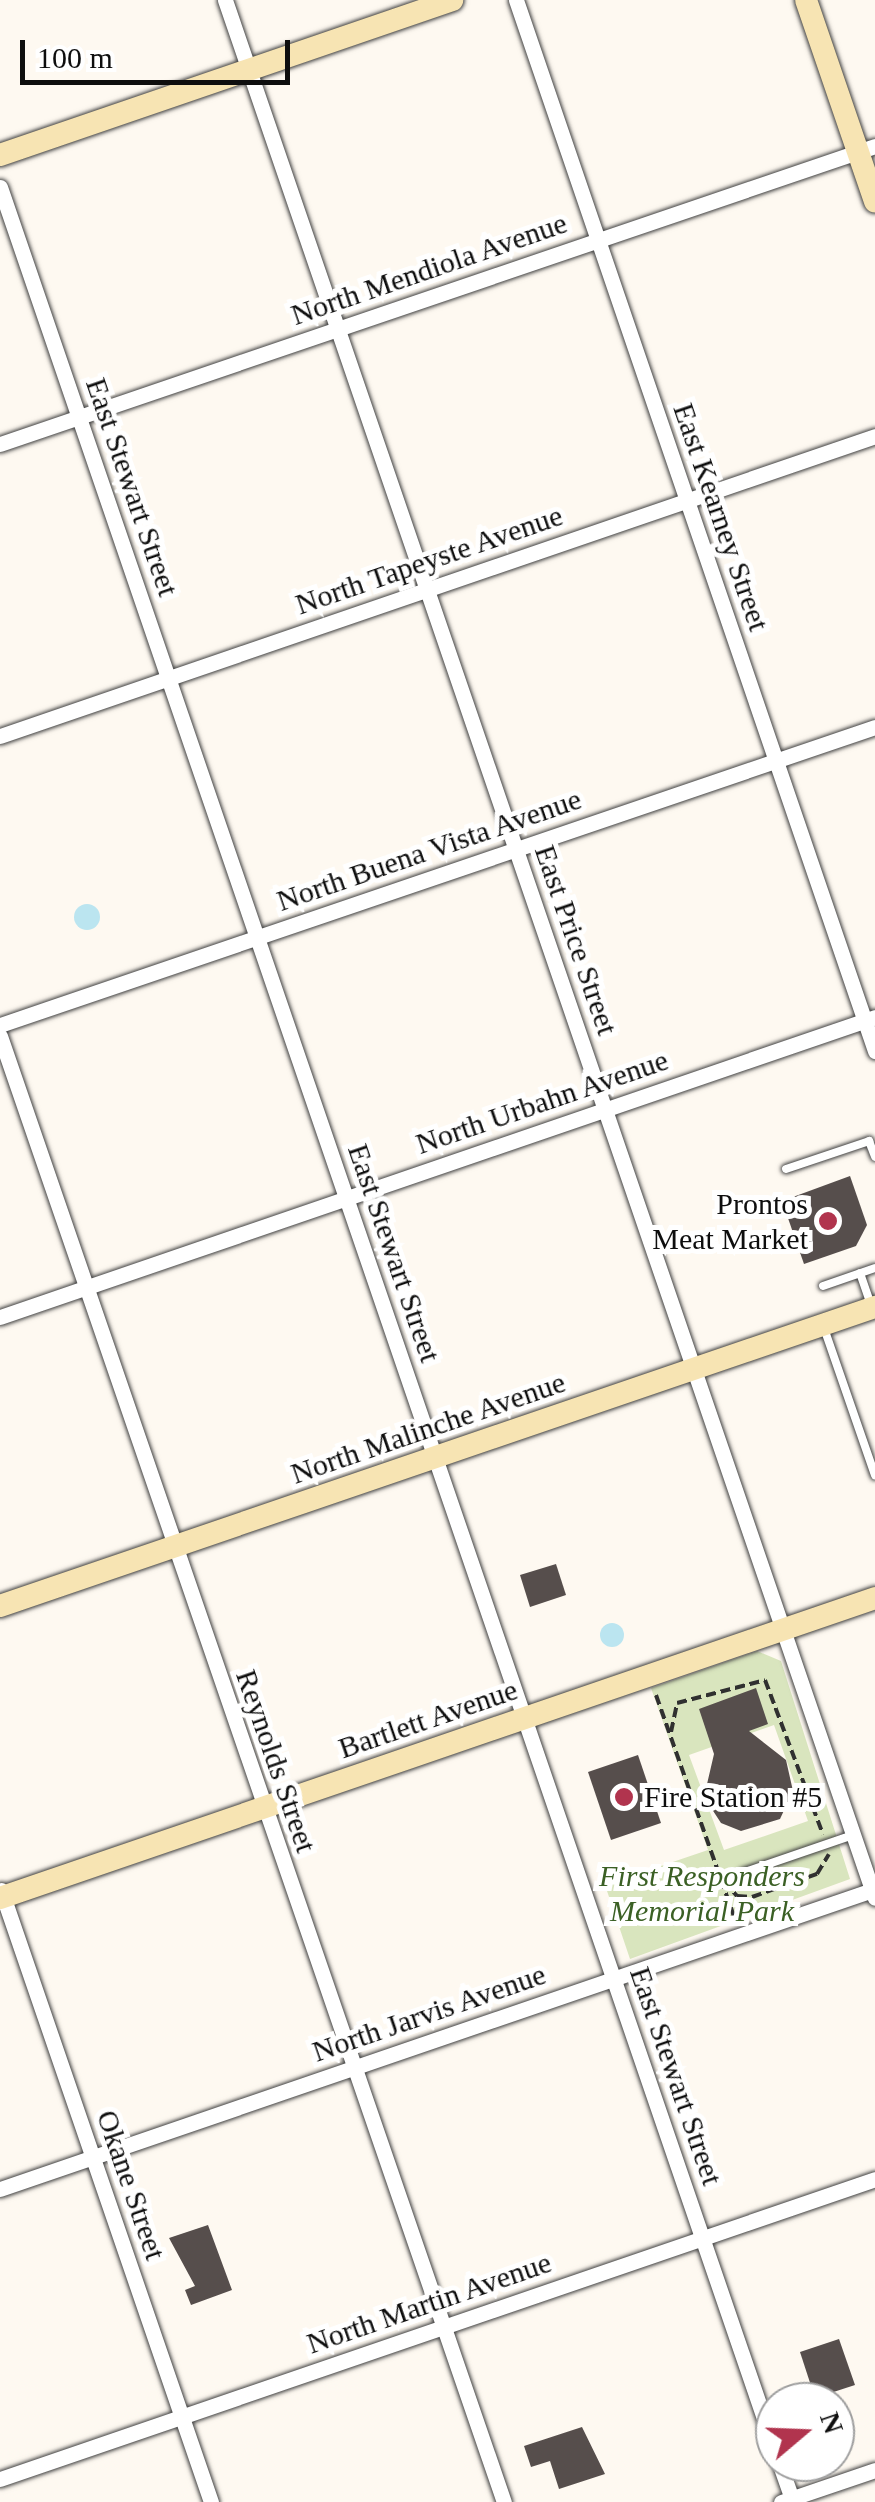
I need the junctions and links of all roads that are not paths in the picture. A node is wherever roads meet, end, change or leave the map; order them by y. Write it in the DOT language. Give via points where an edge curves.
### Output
graph roads {
  1 [pos="225,0"];
  2 [pos="452,0"];
  3 [pos="516,0"];
  4 [pos="806,0"];
  5 [pos="249,69"];
  6 [pos="866,149"];
  7 [pos="0,155"];
  8 [pos="0,188"];
  9 [pos="875,202"];
  10 [pos="598,240"];
  11 [pos="338,330"];
  12 [pos="79,417"];
  13 [pos="875,436"];
  14 [pos="0,444"];
  15 [pos="686,500"];
  16 [pos="427,590"];
  17 [pos="168,678"];
  18 [pos="875,726"];
  19 [pos="0,736"];
  20 [pos="776,760"];
  21 [pos="516,850"];
  22 [pos="257,937"];
  23 [pos="870,1019"];
  24 [pos="0,1024"];
  25 [pos="0,1036"];
  26 [pos="875,1051"];
  27 [pos="605,1110"];
  28 [pos="872,1140"];
  29 [pos="875,1157"];
  30 [pos="786,1169"];
  31 [pos="347,1198"];
  32 [pos="875,1268"];
  33 [pos="860,1273"];
  34 [pos="823,1286"];
  35 [pos="86,1288"];
  36 [pos="874,1308"];
  37 [pos="0,1317"];
  38 [pos="824,1325"];
  39 [pos="694,1369"];
  40 [pos="436,1458"];
  41 [pos="875,1475"];
  42 [pos="174,1547"];
  43 [pos="875,1598"];
  44 [pos="0,1606"];
  45 [pos="783,1630"];
  46 [pos="525,1718"];
  47 [pos="263,1808"];
  48 [pos="853,1835"];
  49 [pos="742,1874"];
  50 [pos="874,1892"];
  51 [pos="1,1894"];
  52 [pos="614,1978"];
  53 [pos="353,2068"];
  54 [pos="93,2157"];
  55 [pos="875,2179"];
  56 [pos="0,2189"];
  57 [pos="703,2238"];
  58 [pos="443,2327"];
  59 [pos="755,2391"];
  60 [pos="182,2417"];
  61 [pos="875,2470"];
  62 [pos="0,2479"];
  63 [pos="789,2501"];
  64 [pos="211,2502"];
  65 [pos="504,2502"];
  1 -- 5 [label="street, East Price Street"];
  2 -- 5 [label="main road"];
  3 -- 10 [label="street, East Kearney Street"];
  4 -- 6 [label="main road"];
  5 -- 7 [label="main road"];
  5 -- 11 [label="street, East Price Street"];
  6 -- 9 [label="main road"];
  6 -- 10 [label="street, North Mendiola Avenue"];
  8 -- 12 [label="street, East Stewart Street"];
  10 -- 11 [label="street, North Mendiola Avenue"];
  10 -- 15 [label="street, East Kearney Street"];
  11 -- 12 [label="street, North Mendiola Avenue"];
  11 -- 16 [label="street, East Price Street"];
  12 -- 14 [label="street, North Mendiola Avenue"];
  12 -- 17 [label="street, East Stewart Street"];
  13 -- 15 [label="street, North Tapeyste Avenue"];
  15 -- 16 [label="street, North Tapeyste Avenue"];
  15 -- 20 [label="street, East Kearney Street"];
  16 -- 17 [label="street, North Tapeyste Avenue"];
  16 -- 21 [label="street, East Price Street"];
  17 -- 19 [label="street, North Tapeyste Avenue"];
  17 -- 22 [label="street, East Stewart Street"];
  18 -- 20 [label="street, North Buena Vista Avenue"];
  20 -- 21 [label="street, North Buena Vista Avenue"];
  20 -- 23 [label="street, East Kearney Street"];
  21 -- 22 [label="street, North Buena Vista Avenue"];
  21 -- 27 [label="street, East Price Street"];
  22 -- 24 [label="street, North Buena Vista Avenue"];
  22 -- 31 [label="street, East Stewart Street"];
  23 -- 26 [label="street, East Kearney Street"];
  23 -- 27 [label="street, North Urbahn Avenue"];
  25 -- 35 [label="street, Reynolds Street"];
  27 -- 31 [label="street, North Urbahn Avenue"];
  27 -- 39 [label="street, East Price Street"];
  28 -- 29 [label="lane"];
  28 -- 30 [label="lane"];
  31 -- 35 [label="street, North Urbahn Avenue"];
  31 -- 40 [label="street, East Stewart Street"];
  32 -- 33 [label="lane"];
  33 -- 34 [label="lane"];
  33 -- 36 [label="lane"];
  35 -- 37 [label="street, North Urbahn Avenue"];
  35 -- 42 [label="street, Reynolds Street"];
  36 -- 38 [label="main road, North Malinche Avenue"];
  38 -- 39 [label="main road, North Malinche Avenue"];
  38 -- 41 [label="lane"];
  39 -- 40 [label="main road, North Malinche Avenue"];
  39 -- 45 [label="street, East Price Street"];
  40 -- 42 [label="main road, North Malinche Avenue"];
  40 -- 46 [label="street, East Stewart Street"];
  42 -- 44 [label="main road, North Malinche Avenue"];
  42 -- 47 [label="street, Reynolds Street"];
  43 -- 45 [label="main road, Bartlett Avenue"];
  45 -- 46 [label="main road, Bartlett Avenue"];
  45 -- 48 [label="street, East Price Street"];
  46 -- 47 [label="main road, Bartlett Avenue"];
  46 -- 52 [label="street, East Stewart Street"];
  47 -- 51 [label="main road, Bartlett Avenue"];
  47 -- 53 [label="street, Reynolds Street"];
  48 -- 49 [label="lane"];
  48 -- 50 [label="street, East Price Street"];
  50 -- 52 [label="street, North Jarvis Avenue"];
  51 -- 54 [label="street, Okane Street"];
  52 -- 53 [label="street, North Jarvis Avenue"];
  52 -- 57 [label="street, East Stewart Street"];
  53 -- 54 [label="street, North Jarvis Avenue"];
  53 -- 58 [label="street, Reynolds Street"];
  54 -- 56 [label="street, North Jarvis Avenue"];
  54 -- 60 [label="street, Okane Street"];
  55 -- 57 [label="street, North Martin Avenue"];
  57 -- 58 [label="street, North Martin Avenue"];
  57 -- 59 [label="street, East Stewart Street"];
  58 -- 60 [label="street, North Martin Avenue"];
  58 -- 65 [label="street, Reynolds Street"];
  60 -- 62 [label="street, North Martin Avenue"];
  60 -- 64 [label="street, Okane Street"];
  61 -- 63 [label="street"];
}
